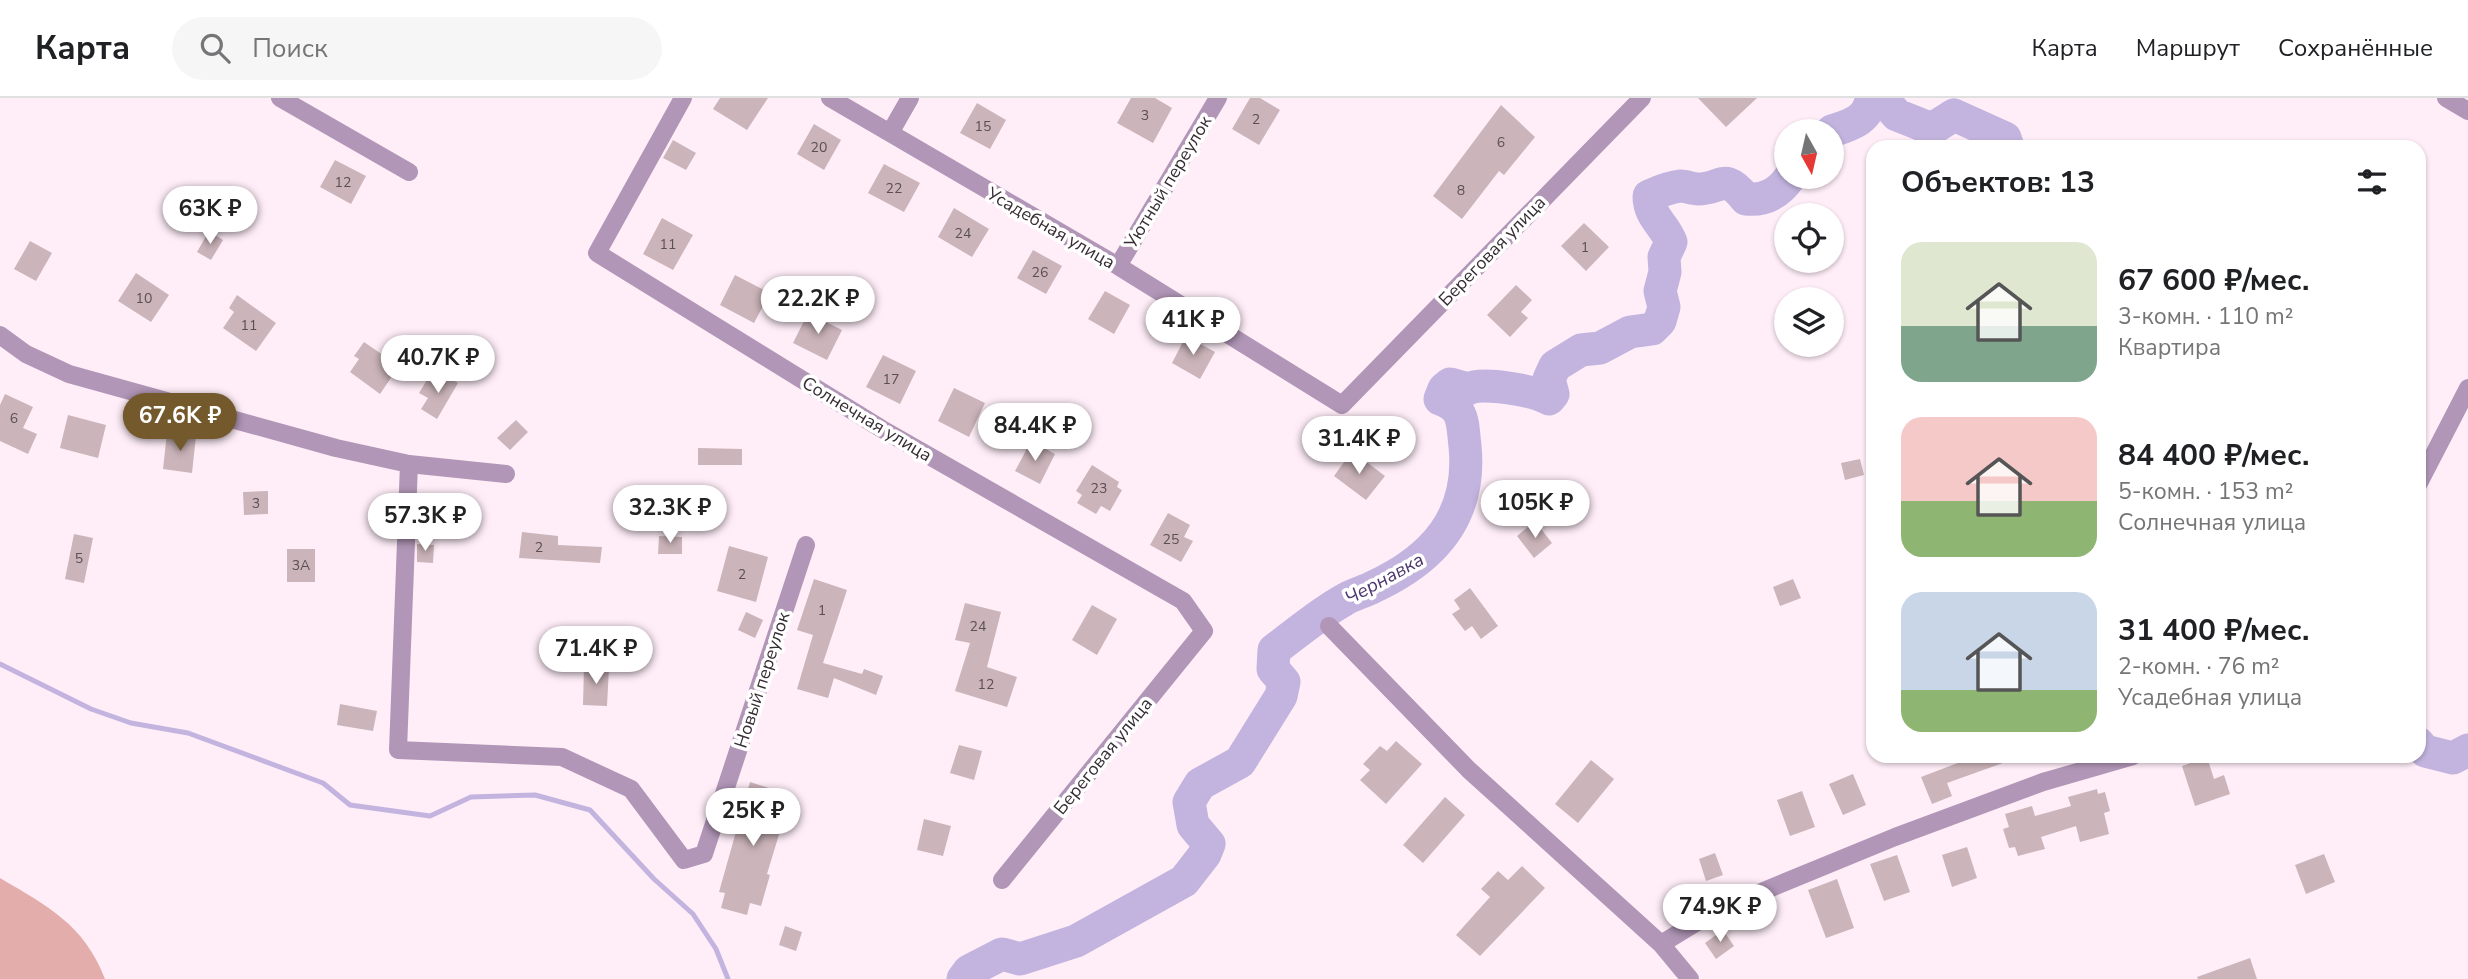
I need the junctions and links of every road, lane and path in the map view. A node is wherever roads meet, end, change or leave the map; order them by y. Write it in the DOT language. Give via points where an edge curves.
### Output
graph roads {
  1 [pos="280,98"];
  2 [pos="683,98"];
  3 [pos="830,98"];
  4 [pos="910,98"];
  5 [pos="1218,98"];
  6 [pos="1642,98"];
  7 [pos="2446,98"];
  8 [pos="2467,108"];
  9 [pos="890,133"];
  10 [pos="409,172"];
  11 [pos="1118,266"];
  12 [pos="0,335"];
  13 [pos="2468,388"];
  14 [pos="1342,405"];
  15 [pos="409,464"];
  16 [pos="2426,469"];
  17 [pos="506,474"];
  18 [pos="806,545"];
  19 [pos="1329,626"];
  20 [pos="1204,631"];
  21 [pos="2109,763"];
  22 [pos="1002,880"];
  23 [pos="1661,944"];
  24 [pos="1690,979"];
  1 -- 10 [label="street"];
  2 -- 20 [label="street, Солнечная улица" via="597,253 882,429 1183,601"];
  3 -- 9 [label="street, Усадебная улица"];
  4 -- 9 [label="street"];
  5 -- 11 [label="street, Уютный переулок"];
  6 -- 14 [label="street, Береговая улица"];
  7 -- 8 [label="street"];
  9 -- 11 [label="street, Усадебная улица"];
  11 -- 14 [label="street, Усадебная улица"];
  12 -- 15 [label="street" via="26,354 69,374"];
  13 -- 16 [label="street"];
  15 -- 17 [label="street"];
  15 -- 18 [label="street, Новый переулок" via="398,750 562,757 631,789 684,860 705,854"];
  19 -- 23 [label="street" via="1469,770"];
  20 -- 22 [label="street, Береговая улица"];
  21 -- 23 [label="street" via="2043,782 1882,842 1715,911"];
  23 -- 24 [label="street"];
}
